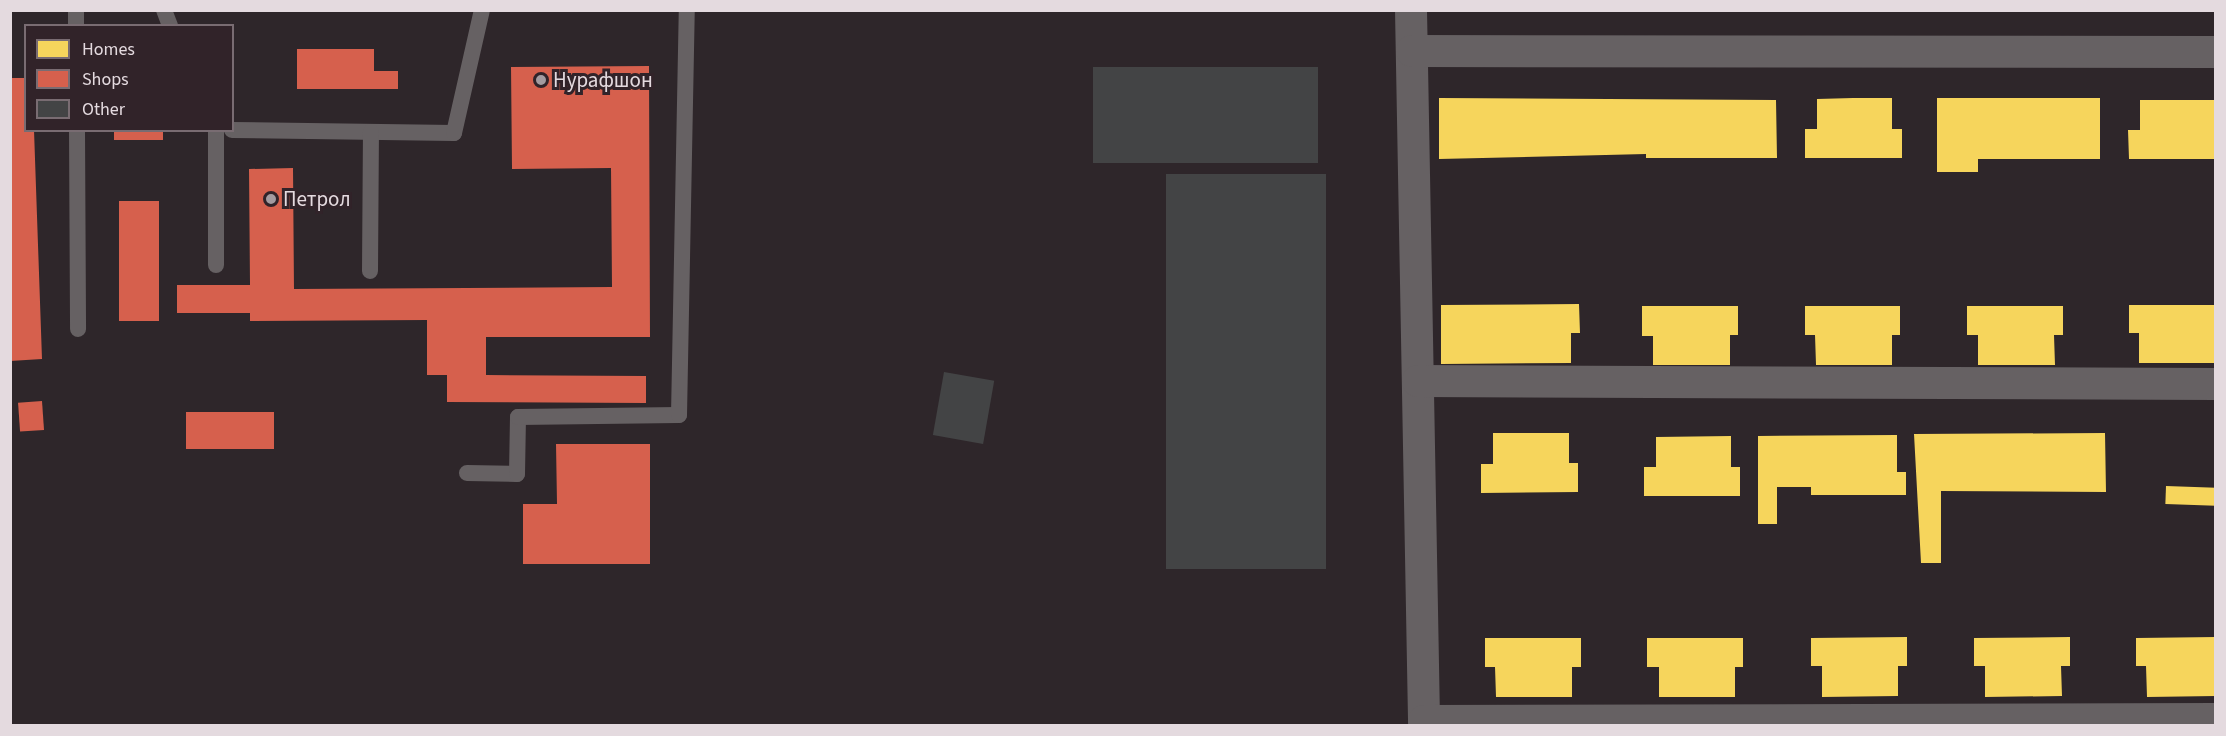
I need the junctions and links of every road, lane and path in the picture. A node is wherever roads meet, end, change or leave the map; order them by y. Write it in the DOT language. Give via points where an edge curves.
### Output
graph roads {
  1 [pos="482,10"];
  2 [pos="687,10"];
  3 [pos="1411,10"];
  4 [pos="1412,51"];
  5 [pos="2216,52"];
  6 [pos="234,130"];
  7 [pos="77,132"];
  8 [pos="216,132"];
  9 [pos="371,132"];
  10 [pos="216,265"];
  11 [pos="370,271"];
  12 [pos="78,329"];
  13 [pos="1418,381"];
  14 [pos="2216,384"];
  15 [pos="467,473"];
  16 [pos="2216,718"];
  17 [pos="1424,723"];
  1 -- 9 [label="lane" via="454,133"];
  2 -- 15 [label="lane" via="679,415 518,417 517,474"];
  3 -- 4 [label="street"];
  4 -- 5 [label="street"];
  4 -- 13 [label="street"];
  6 -- 9 [label="lane"];
  7 -- 12 [label="lane"];
  8 -- 10 [label="lane"];
  9 -- 11 [label="lane"];
  13 -- 14 [label="street"];
  13 -- 17 [label="street"];
  16 -- 17 [label="street"];
}
